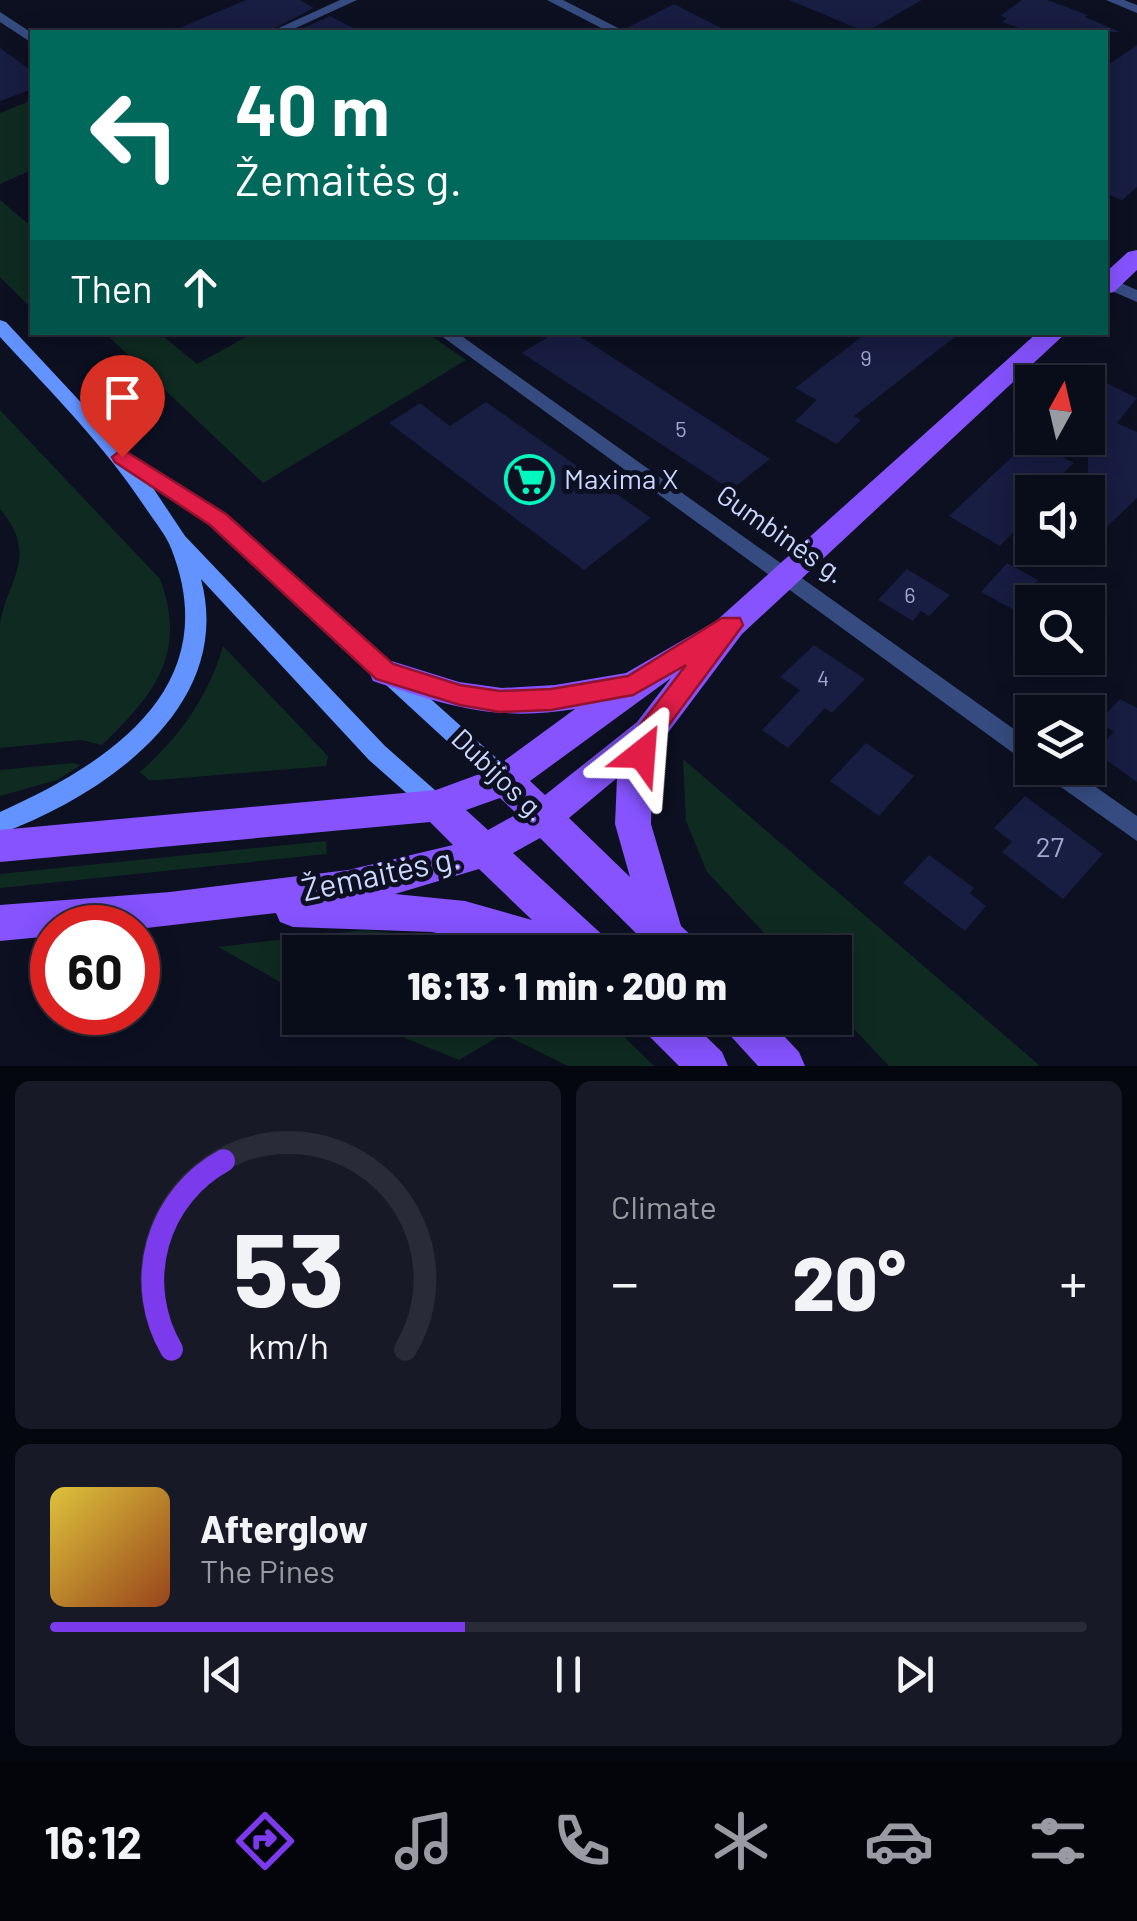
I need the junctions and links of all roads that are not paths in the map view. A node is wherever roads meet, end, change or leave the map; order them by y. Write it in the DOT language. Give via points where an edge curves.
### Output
graph roads {
  1 [pos="351,0"];
  2 [pos="553,0"];
  3 [pos="1112,0"];
  4 [pos="1137,10"];
  5 [pos="0,16"];
  6 [pos="282,30"];
  7 [pos="615,30"];
  8 [pos="30,38"];
  9 [pos="1137,256"];
  10 [pos="1108,281"];
  11 [pos="1108,284"];
  12 [pos="1137,296"];
  13 [pos="0,326"];
  14 [pos="448,335"];
  15 [pos="1051,335"];
  16 [pos="122,457"];
  17 [pos="178,541"];
  18 [pos="784,574"];
  19 [pos="731,625"];
  20 [pos="385,672"];
  21 [pos="633,685"];
  22 [pos="649,732"];
  23 [pos="1015,742"];
  24 [pos="505,780"];
  25 [pos="1075,785"];
  26 [pos="437,806"];
  27 [pos="543,818"];
  28 [pos="0,822"];
  29 [pos="1137,830"];
  30 [pos="0,846"];
  31 [pos="486,850"];
  32 [pos="170,909"];
  33 [pos="0,923"];
  34 [pos="527,935"];
  35 [pos="574,935"];
  36 [pos="664,935"];
  37 [pos="670,935"];
  38 [pos="676,1035"];
  39 [pos="757,1035"];
  40 [pos="708,1066"];
  41 [pos="785,1066"];
  1 -- 6 [label="street"];
  2 -- 7 [label="street"];
  3 -- 4 [label="street"];
  5 -- 8 [label="street"];
  9 -- 10 [label="main road"];
  11 -- 12 [label="street"];
  13 -- 16 [label="main road, Dubijos g."];
  14 -- 18 [label="street, Gumbinės g."];
  15 -- 18 [label="main road, Žemaitės g."];
  16 -- 17 [label="main road, Dubijos g."];
  16 -- 20 [label="main road, Dubijos g." via="218,520"];
  17 -- 26 [label="main road, Dubijos g." via="377,753"];
  17 -- 28 [label="main road, Dubijos g." via="196,608 196,641 181,686 159,719 112,763 58,798"];
  18 -- 19 [label="main road, Žemaitės g."];
  18 -- 23 [label="street, Gumbinės g."];
  19 -- 21 [label="main road, Žemaitės g."];
  19 -- 22 [label="main road, Žemaitės g."];
  20 -- 21 [label="main road" via="500,701 551,700"];
  20 -- 24 [label="main road, Dubijos g."];
  21 -- 24 [label="main road, Žemaitės g."];
  22 -- 27 [label="main road, Žemaitės g."];
  22 -- 37 [label="main road" via="635,776 633,824"];
  24 -- 26 [label="main road, Žemaitės g."];
  24 -- 27 [label="main road, Dubijos g."];
  25 -- 29 [label="street"];
  26 -- 30 [label="main road, Žemaitės g."];
  26 -- 31 [label="main road, Dubijos g."];
  27 -- 31 [label="main road, Žemaitės g."];
  27 -- 36 [label="main road, Dubijos g."];
  31 -- 32 [label="main road, Žemaitės g." via="348,887"];
  31 -- 35 [label="main road, Dubijos g."];
  32 -- 33 [label="main road, Žemaitės g."];
  32 -- 34 [label="main road" via="395,910 483,920"];
  38 -- 40 [label="main road"];
  39 -- 41 [label="main road"];
}
